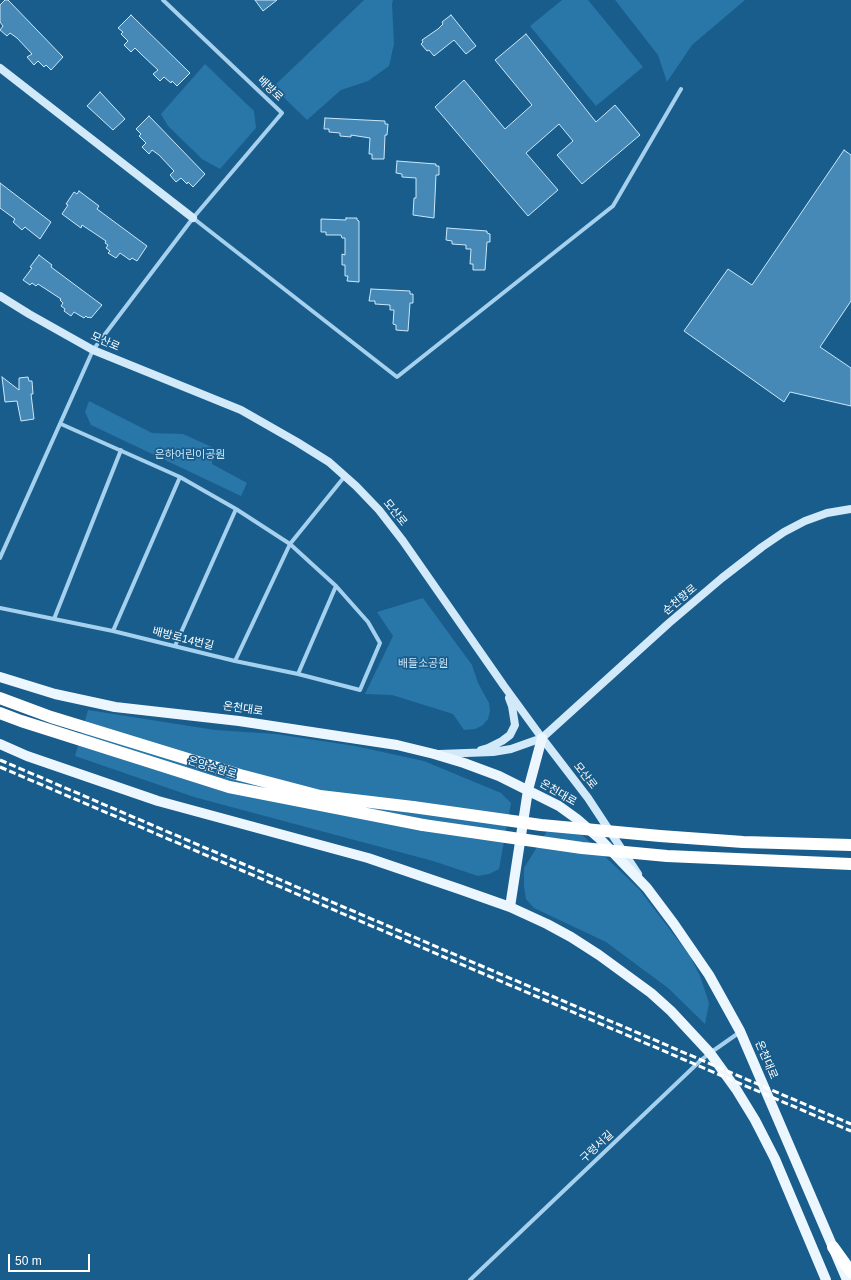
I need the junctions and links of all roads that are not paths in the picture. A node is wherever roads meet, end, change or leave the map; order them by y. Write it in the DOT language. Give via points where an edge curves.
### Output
graph roads {
  1 [pos="163,0"];
  2 [pos="0,68"];
  3 [pos="681,89"];
  4 [pos="193,218"];
  5 [pos="0,296"];
  6 [pos="93,350"];
  7 [pos="61,424"];
  8 [pos="121,450"];
  9 [pos="180,476"];
  10 [pos="345,476"];
  11 [pos="236,509"];
  12 [pos="851,510"];
  13 [pos="290,544"];
  14 [pos="0,558"];
  15 [pos="336,586"];
  16 [pos="0,608"];
  17 [pos="54,618"];
  18 [pos="113,631"];
  19 [pos="175,646"];
  20 [pos="235,661"];
  21 [pos="298,674"];
  22 [pos="0,677"];
  23 [pos="504,686"];
  24 [pos="0,698"];
  25 [pos="0,713"];
  26 [pos="542,738"];
  27 [pos="0,744"];
  28 [pos="470,752"];
  29 [pos="434,754"];
  30 [pos="528,790"];
  31 [pos="851,845"];
  32 [pos="851,864"];
  33 [pos="647,888"];
  34 [pos="510,907"];
  35 [pos="740,1031"];
  36 [pos="710,1053"];
  37 [pos="833,1247"];
  38 [pos="851,1272"];
  39 [pos="470,1280"];
  40 [pos="826,1280"];
  41 [pos="847,1280"];
  1 -- 4 [label="street, 배방로" via="282,113"];
  2 -- 4 [label="street"];
  3 -- 4 [label="street" via="613,206 397,377"];
  4 -- 6 [label="street"];
  5 -- 6 [label="street, 모산로"];
  6 -- 7 [label="street"];
  6 -- 10 [label="street, 모산로" via="242,410 323,458"];
  7 -- 8 [label="street"];
  7 -- 14 [label="street"];
  8 -- 9 [label="street"];
  8 -- 17 [label="street"];
  9 -- 11 [label="street"];
  9 -- 18 [label="street"];
  10 -- 13 [label="street"];
  10 -- 23 [label="street, 모산로" via="379,510 403,541"];
  11 -- 13 [label="street"];
  11 -- 19 [label="street"];
  12 -- 26 [label="street, 순천향로" via="827,513 805,521 762,547 669,623"];
  13 -- 15 [label="street"];
  13 -- 20 [label="street"];
  15 -- 21 [label="street"];
  15 -- 21 [label="street, 배방로14번길" via="368,622 380,643 360,690"];
  16 -- 17 [label="street, 배방로14번길"];
  17 -- 18 [label="street, 배방로14번길"];
  18 -- 19 [label="street, 배방로14번길"];
  19 -- 20 [label="street, 배방로14번길"];
  20 -- 21 [label="street, 배방로14번길"];
  22 -- 29 [label="main road, 온천대로" via="55,694 115,707 239,720 390,744"];
  23 -- 26 [label="street, 모산로"];
  23 -- 28 [label="street" via="512,706 515,725 510,735 488,748"];
  24 -- 31 [label="highway, 온양순환로, bridge" via="51,717 240,775 320,796 540,825 743,842"];
  25 -- 32 [label="highway, 온양순환로, bridge" via="229,787 423,825 582,848 778,862"];
  26 -- 28 [label="street" via="511,749"];
  26 -- 30 [label="main road"];
  26 -- 33 [label="street, 모산로" via="588,798"];
  27 -- 34 [label="main road" via="158,802 368,858"];
  28 -- 29 [label="street"];
  29 -- 30 [label="main road, 온천대로" via="464,762"];
  30 -- 33 [label="main road, 온천대로" via="559,806 577,819"];
  30 -- 34 [label="main road"];
  33 -- 35 [label="main road, 온천대로" via="709,975"];
  34 -- 36 [label="main road" via="571,937 651,992"];
  35 -- 36 [label="street, 구령서길"];
  35 -- 37 [label="main road, 온천대로"];
  36 -- 39 [label="street, 구령서길"];
  36 -- 40 [label="main road" via="755,1120 775,1160"];
  37 -- 38 [label="highway"];
  37 -- 41 [label="main road, 온천대로"];
}
